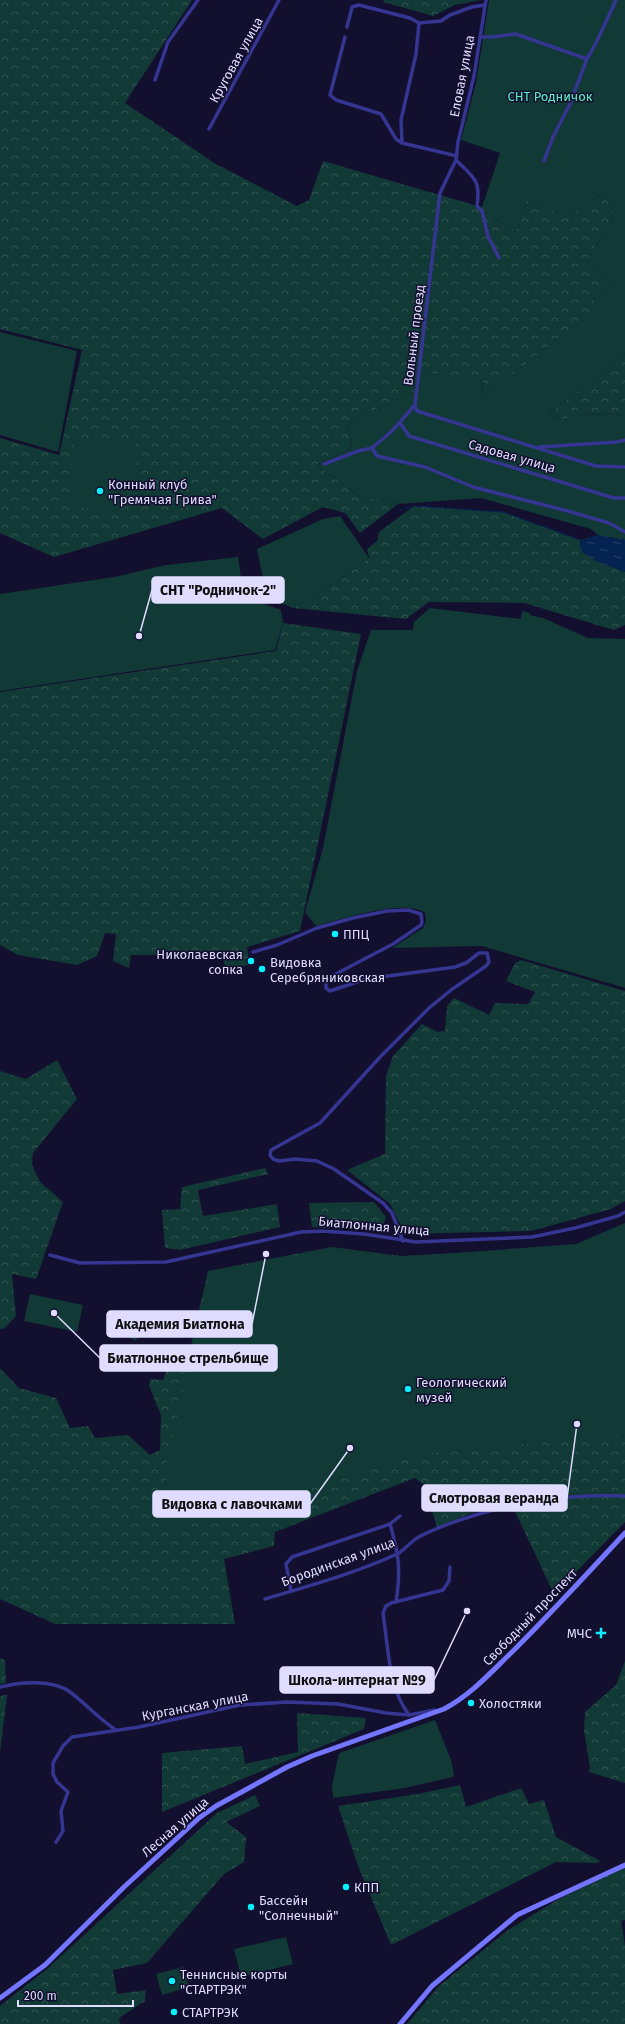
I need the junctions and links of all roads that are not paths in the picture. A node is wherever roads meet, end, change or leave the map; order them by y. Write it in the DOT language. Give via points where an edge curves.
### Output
graph roads {
  1 [pos="198,0"];
  2 [pos="279,0"];
  3 [pos="486,0"];
  4 [pos="616,0"];
  5 [pos="485,5"];
  6 [pos="419,23"];
  7 [pos="347,27"];
  8 [pos="345,37"];
  9 [pos="481,37"];
  10 [pos="587,59"];
  11 [pos="155,80"];
  12 [pos="209,130"];
  13 [pos="402,143"];
  14 [pos="456,158"];
  15 [pos="544,161"];
  16 [pos="499,258"];
  17 [pos="415,405"];
  18 [pos="400,423"];
  19 [pos="625,440"];
  20 [pos="536,447"];
  21 [pos="372,448"];
  22 [pos="324,464"];
  23 [pos="625,467"];
  24 [pos="625,498"];
  25 [pos="625,532"];
  26 [pos="253,952"];
  27 [pos="625,1212"];
  28 [pos="403,1241"];
  29 [pos="50,1255"];
  30 [pos="625,1496"];
  31 [pos="400,1516"];
  32 [pos="390,1524"];
  33 [pos="625,1533"];
  34 [pos="398,1553"];
  35 [pos="450,1567"];
  36 [pos="291,1591"];
  37 [pos="264,1599"];
  38 [pos="396,1602"];
  39 [pos="0,1687"];
  40 [pos="444,1709"];
  41 [pos="408,1715"];
  42 [pos="116,1730"];
  43 [pos="56,1842"];
  44 [pos="625,1865"];
  45 [pos="0,1998"];
  46 [pos="400,2024"];
  1 -- 11 [label="street" via="168,42"];
  2 -- 12 [label="street, Круговая улица"];
  3 -- 5 [label="street, Еловая улица"];
  4 -- 10 [label="street"];
  5 -- 6 [label="street" via="472,7 441,20"];
  5 -- 9 [label="street, Еловая улица"];
  6 -- 7 [label="street" via="410,18 359,5 352,7"];
  6 -- 13 [label="street" via="416,54 401,120"];
  8 -- 13 [label="street" via="330,95 336,100 381,114 396,139"];
  9 -- 10 [label="street" via="516,34"];
  9 -- 14 [label="street, Еловая улица"];
  10 -- 15 [label="street"];
  13 -- 14 [label="street"];
  14 -- 16 [label="street" via="474,179 479,191 477,206 482,211 488,236"];
  14 -- 17 [label="street, Вольный проезд" via="440,194"];
  17 -- 18 [label="street, Вольный проезд"];
  17 -- 20 [label="street" via="417,410"];
  18 -- 21 [label="street, Вольный проезд"];
  18 -- 24 [label="street, Садовая улица" via="409,436 614,498"];
  19 -- 20 [label="street"];
  20 -- 23 [label="street" via="596,466"];
  21 -- 22 [label="street, Вольный проезд"];
  21 -- 25 [label="street" via="377,456 425,466 473,487 568,510 609,523"];
  26 -- 28 [label="street" via="332,923 368,914 408,910 421,914 421,925 393,944 330,977 326,981 326,988 330,991 366,979 455,967 466,963 479,952 487,953 489,962 486,966 429,1008 320,1123 271,1150 273,1159 279,1161 317,1161 334,1169 383,1203 392,1213"];
  27 -- 28 [label="street, Биатлонная улица" via="575,1228 532,1236"];
  28 -- 29 [label="street, Биатлонная улица" via="364,1234 322,1231 301,1232 166,1262 80,1263"];
  30 -- 34 [label="street, Бородинская улица" via="554,1498 476,1514 415,1539"];
  31 -- 32 [label="street"];
  32 -- 34 [label="street"];
  32 -- 36 [label="street" via="292,1557 286,1564"];
  33 -- 40 [label="main road, Свободный проспект" via="477,1688"];
  34 -- 36 [label="street, Бородинская улица"];
  34 -- 38 [label="street" via="400,1576"];
  35 -- 38 [label="street" via="449,1581 443,1590"];
  36 -- 37 [label="street, Бородинская улица"];
  38 -- 41 [label="street" via="386,1606 383,1613 394,1683"];
  39 -- 42 [label="street" via="35,1683 56,1686 69,1691"];
  40 -- 41 [label="street, Курганская улица"];
  40 -- 45 [label="main road, Лесная улица" via="312,1756 216,1806 199,1818 130,1882 45,1965"];
  41 -- 42 [label="street, Курганская улица" via="338,1704 288,1702 223,1708"];
  42 -- 43 [label="street, Курганская улица" via="72,1737 63,1746 54,1763 53,1774 57,1782 68,1792 61,1811 63,1831"];
  44 -- 46 [label="main road" via="517,1915 432,1986"];
}
